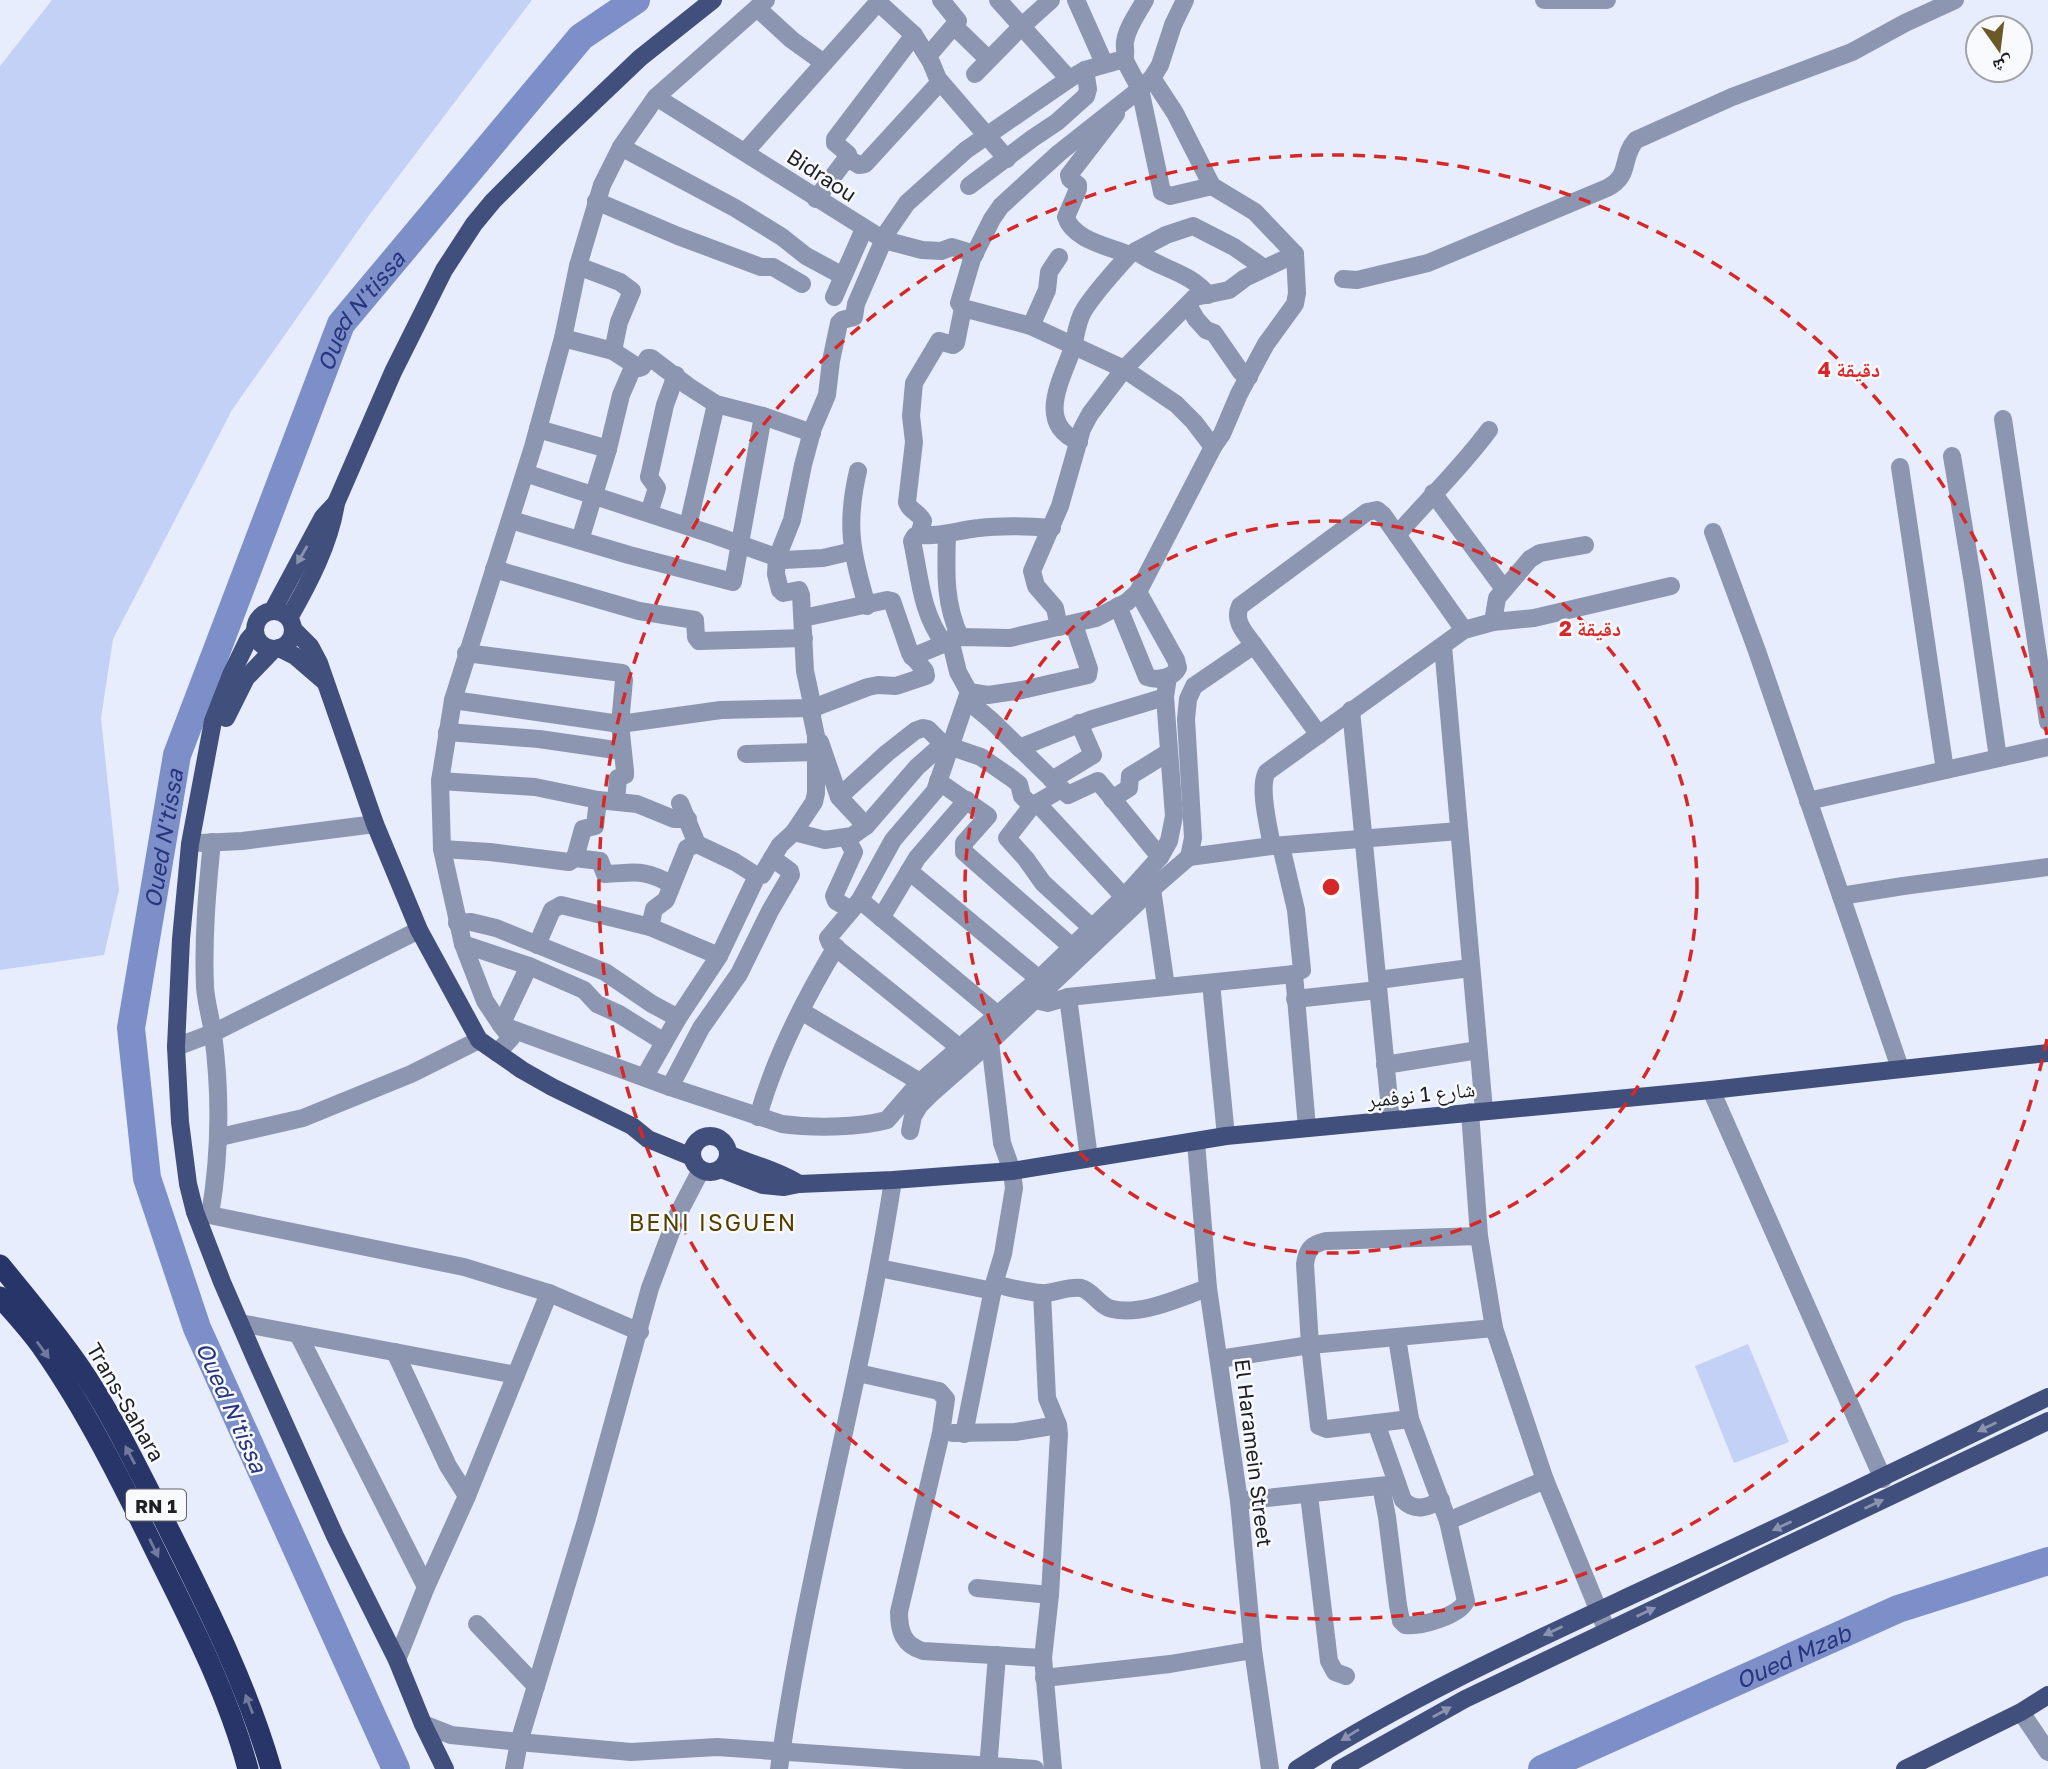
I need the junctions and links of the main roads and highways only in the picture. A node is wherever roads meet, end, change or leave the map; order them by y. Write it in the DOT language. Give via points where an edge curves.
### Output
graph roads {
  1 [pos="713,0"];
  2 [pos="285,619"];
  3 [pos="255,632"];
  4 [pos="277,648"];
  5 [pos="327,683"];
  6 [pos="208,747"];
  7 [pos="2048,1053"];
  8 [pos="696,1158"];
  9 [pos="725,1162"];
  10 [pos="0,1265"];
  11 [pos="0,1297"];
  12 [pos="2048,1397"];
  13 [pos="2048,1421"];
  14 [pos="2048,1695"];
  15 [pos="248,1769"];
  16 [pos="271,1769"];
  17 [pos="445,1769"];
  18 [pos="1297,1769"];
  19 [pos="1339,1769"];
  20 [pos="1905,1769"];
  1 -- 2 [label="main road" via="640,58 474,224 444,270 393,372 336,503 333,524 302,594"];
  2 -- 3 [label="main road" via="261,615"];
  2 -- 4 [label="main road" via="289,641"];
  2 -- 5 [label="main road" via="314,652"];
  3 -- 4 [label="main road" via="261,644"];
  3 -- 6 [label="main road" via="222,695"];
  4 -- 5 [label="main road" via="295,656"];
  4 -- 6 [label="main road" via="246,678"];
  5 -- 8 [label="main road" via="375,824 419,930 479,1040 552,1087 632,1126 642,1126"];
  6 -- 17 [label="main road" via="190,844 176,1047 188,1184 203,1214 240,1323"];
  7 -- 9 [label="main road, شارع 1 نوفمبر" via="1226,1136 1012,1171 893,1181 799,1184 787,1176"];
  8 -- 9 [label="main road" via="711,1173"];
  8 -- 9 [label="main road" via="702,1138 713,1136 724,1142"];
  16 -- 10 [label="highway, Trans-Sahara / RN 1, one-way" via="225,1645 133,1459 78,1363"];
  11 -- 15 [label="highway, Trans-Sahara / RN 1, one-way" via="43,1348 70,1390 129,1499 193,1626"];
  12 -- 18 [label="main road, one-way" via="1451,1680"];
  19 -- 13 [label="main road, one-way" via="1465,1699"];
  14 -- 20 [label="main road"];
}
